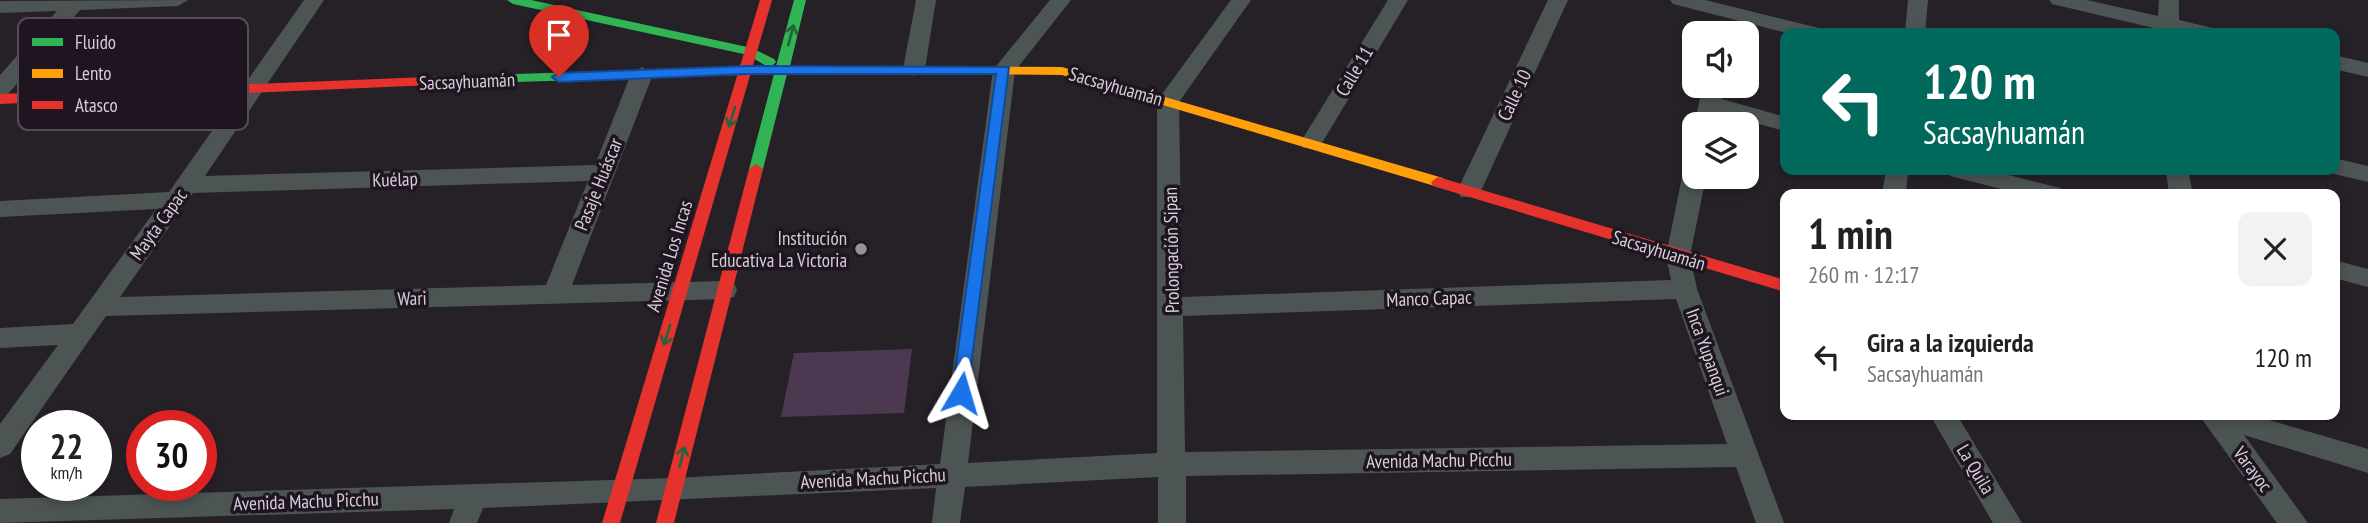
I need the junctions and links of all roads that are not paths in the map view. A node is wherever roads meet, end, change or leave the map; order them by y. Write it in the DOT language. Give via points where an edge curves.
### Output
graph roads {
  1 [pos="178,0"];
  2 [pos="314,0"];
  3 [pos="513,0"];
  4 [pos="766,0"];
  5 [pos="800,0"];
  6 [pos="926,0"];
  7 [pos="1061,0"];
  8 [pos="1241,0"];
  9 [pos="1398,0"];
  10 [pos="1558,0"];
  11 [pos="1680,0"];
  12 [pos="1918,0"];
  13 [pos="2059,0"];
  14 [pos="2169,0"];
  15 [pos="76,2"];
  16 [pos="1737,6"];
  17 [pos="0,7"];
  18 [pos="62,18"];
  19 [pos="1798,28"];
  20 [pos="1915,28"];
  21 [pos="2164,28"];
  22 [pos="2168,28"];
  23 [pos="752,52"];
  24 [pos="2340,63"];
  25 [pos="18,68"];
  26 [pos="914,69"];
  27 [pos="747,70"];
  28 [pos="781,70"];
  29 [pos="1004,70"];
  30 [pos="2368,70"];
  31 [pos="642,74"];
  32 [pos="0,89"];
  33 [pos="248,89"];
  34 [pos="255,89"];
  35 [pos="18,98"];
  36 [pos="0,99"];
  37 [pos="248,99"];
  38 [pos="1168,101"];
  39 [pos="1709,104"];
  40 [pos="1780,123"];
  41 [pos="226,130"];
  42 [pos="1311,143"];
  43 [pos="2340,167"];
  44 [pos="603,173"];
  45 [pos="2368,174"];
  46 [pos="1978,175"];
  47 [pos="1692,189"];
  48 [pos="2032,189"];
  49 [pos="1469,191"];
  50 [pos="181,192"];
  51 [pos="0,209"];
  52 [pos="1678,257"];
  53 [pos="2340,271"];
  54 [pos="2368,278"];
  55 [pos="1780,285"];
  56 [pos="1685,289"];
  57 [pos="725,290"];
  58 [pos="680,291"];
  59 [pos="555,295"];
  60 [pos="99,307"];
  61 [pos="1172,307"];
  62 [pos="80,334"];
  63 [pos="0,338"];
  64 [pos="1946,420"];
  65 [pos="2218,420"];
  66 [pos="2231,420"];
  67 [pos="0,446"];
  68 [pos="1745,455"];
  69 [pos="2368,461"];
  70 [pos="1171,464"];
  71 [pos="950,474"];
  72 [pos="673,490"];
  73 [pos="621,492"];
  74 [pos="473,496"];
  75 [pos="0,511"];
  76 [pos="463,523"];
  77 [pos="611,523"];
  78 [pos="665,523"];
  79 [pos="946,523"];
  80 [pos="1172,523"];
  81 [pos="1770,523"];
  82 [pos="2008,523"];
  83 [pos="2294,523"];
  1 -- 15 [label="street"];
  2 -- 34 [label="street, Mayta Capac"];
  3 -- 23 [label="street"];
  4 -- 23 [label="street, Avenida Los Incas"];
  28 -- 5 [label="street, one-way"];
  6 -- 26 [label="street"];
  7 -- 29 [label="street"];
  8 -- 38 [label="street"];
  9 -- 42 [label="street, Calle 11"];
  10 -- 49 [label="street, Calle 10"];
  11 -- 16 [label="street"];
  12 -- 20 [label="street"];
  13 -- 21 [label="street"];
  14 -- 22 [label="street"];
  15 -- 17 [label="street"];
  15 -- 18 [label="street"];
  16 -- 19 [label="street"];
  23 -- 27 [label="street, Avenida Los Incas"];
  23 -- 28 [label="street"];
  24 -- 30 [label="street"];
  25 -- 32 [label="street"];
  26 -- 28 [label="street, Sacsayhuamán"];
  26 -- 29 [label="street, Sacsayhuamán"];
  27 -- 28 [label="street, Sacsayhuamán"];
  27 -- 31 [label="street, Sacsayhuamán"];
  27 -- 58 [label="street, Avenida Los Incas, one-way"];
  28 -- 57 [label="street"];
  29 -- 38 [label="street, Sacsayhuamán" via="1062,71"];
  29 -- 71 [label="street"];
  31 -- 34 [label="street, Sacsayhuamán"];
  31 -- 44 [label="street, Pasaje Huáscar"];
  33 -- 34 [label="street, Sacsayhuamán"];
  34 -- 37 [label="street, Mayta Capac"];
  35 -- 36 [label="street, Sacsayhuamán"];
  38 -- 42 [label="street, Sacsayhuamán"];
  38 -- 61 [label="street, Prolongación Sipan"];
  39 -- 40 [label="street"];
  41 -- 50 [label="street, Mayta Capac"];
  42 -- 49 [label="street, Sacsayhuamán"];
  43 -- 45 [label="street"];
  44 -- 50 [label="street, Kuélap"];
  44 -- 59 [label="street, Pasaje Huáscar"];
  46 -- 48 [label="street"];
  47 -- 52 [label="street, Inca Yupanqui"];
  49 -- 52 [label="street, Sacsayhuamán"];
  50 -- 51 [label="street, Kuélap"];
  50 -- 60 [label="street, Mayta Capac"];
  52 -- 55 [label="street, Sacsayhuamán"];
  52 -- 56 [label="street, Inca Yupanqui"];
  53 -- 54 [label="street"];
  56 -- 61 [label="street, Manco Capac"];
  56 -- 68 [label="street, Inca Yupanqui"];
  57 -- 58 [label="street, Wari"];
  72 -- 57 [label="street, one-way"];
  58 -- 59 [label="street, Wari"];
  58 -- 73 [label="street, Avenida Los Incas, one-way"];
  59 -- 60 [label="street, Wari"];
  60 -- 62 [label="street, Mayta Capac"];
  61 -- 70 [label="street, Prolongación Sipan"];
  62 -- 63 [label="street"];
  62 -- 67 [label="street, Mayta Capac"];
  64 -- 82 [label="street, La Quila"];
  65 -- 83 [label="street, Varayoc"];
  66 -- 69 [label="street"];
  68 -- 70 [label="street, Avenida Machu Picchu"];
  68 -- 81 [label="street, Inca Yupanqui"];
  70 -- 71 [label="street, Avenida Machu Picchu"];
  70 -- 80 [label="street, Prolongación Sipan"];
  71 -- 72 [label="street, Avenida Machu Picchu"];
  71 -- 79 [label="street"];
  72 -- 73 [label="street, Avenida Machu Picchu"];
  72 -- 78 [label="street"];
  73 -- 74 [label="street, Avenida Machu Picchu"];
  73 -- 77 [label="street, Avenida Los Incas"];
  74 -- 75 [label="street, Avenida Machu Picchu"];
  74 -- 76 [label="street"];
}
